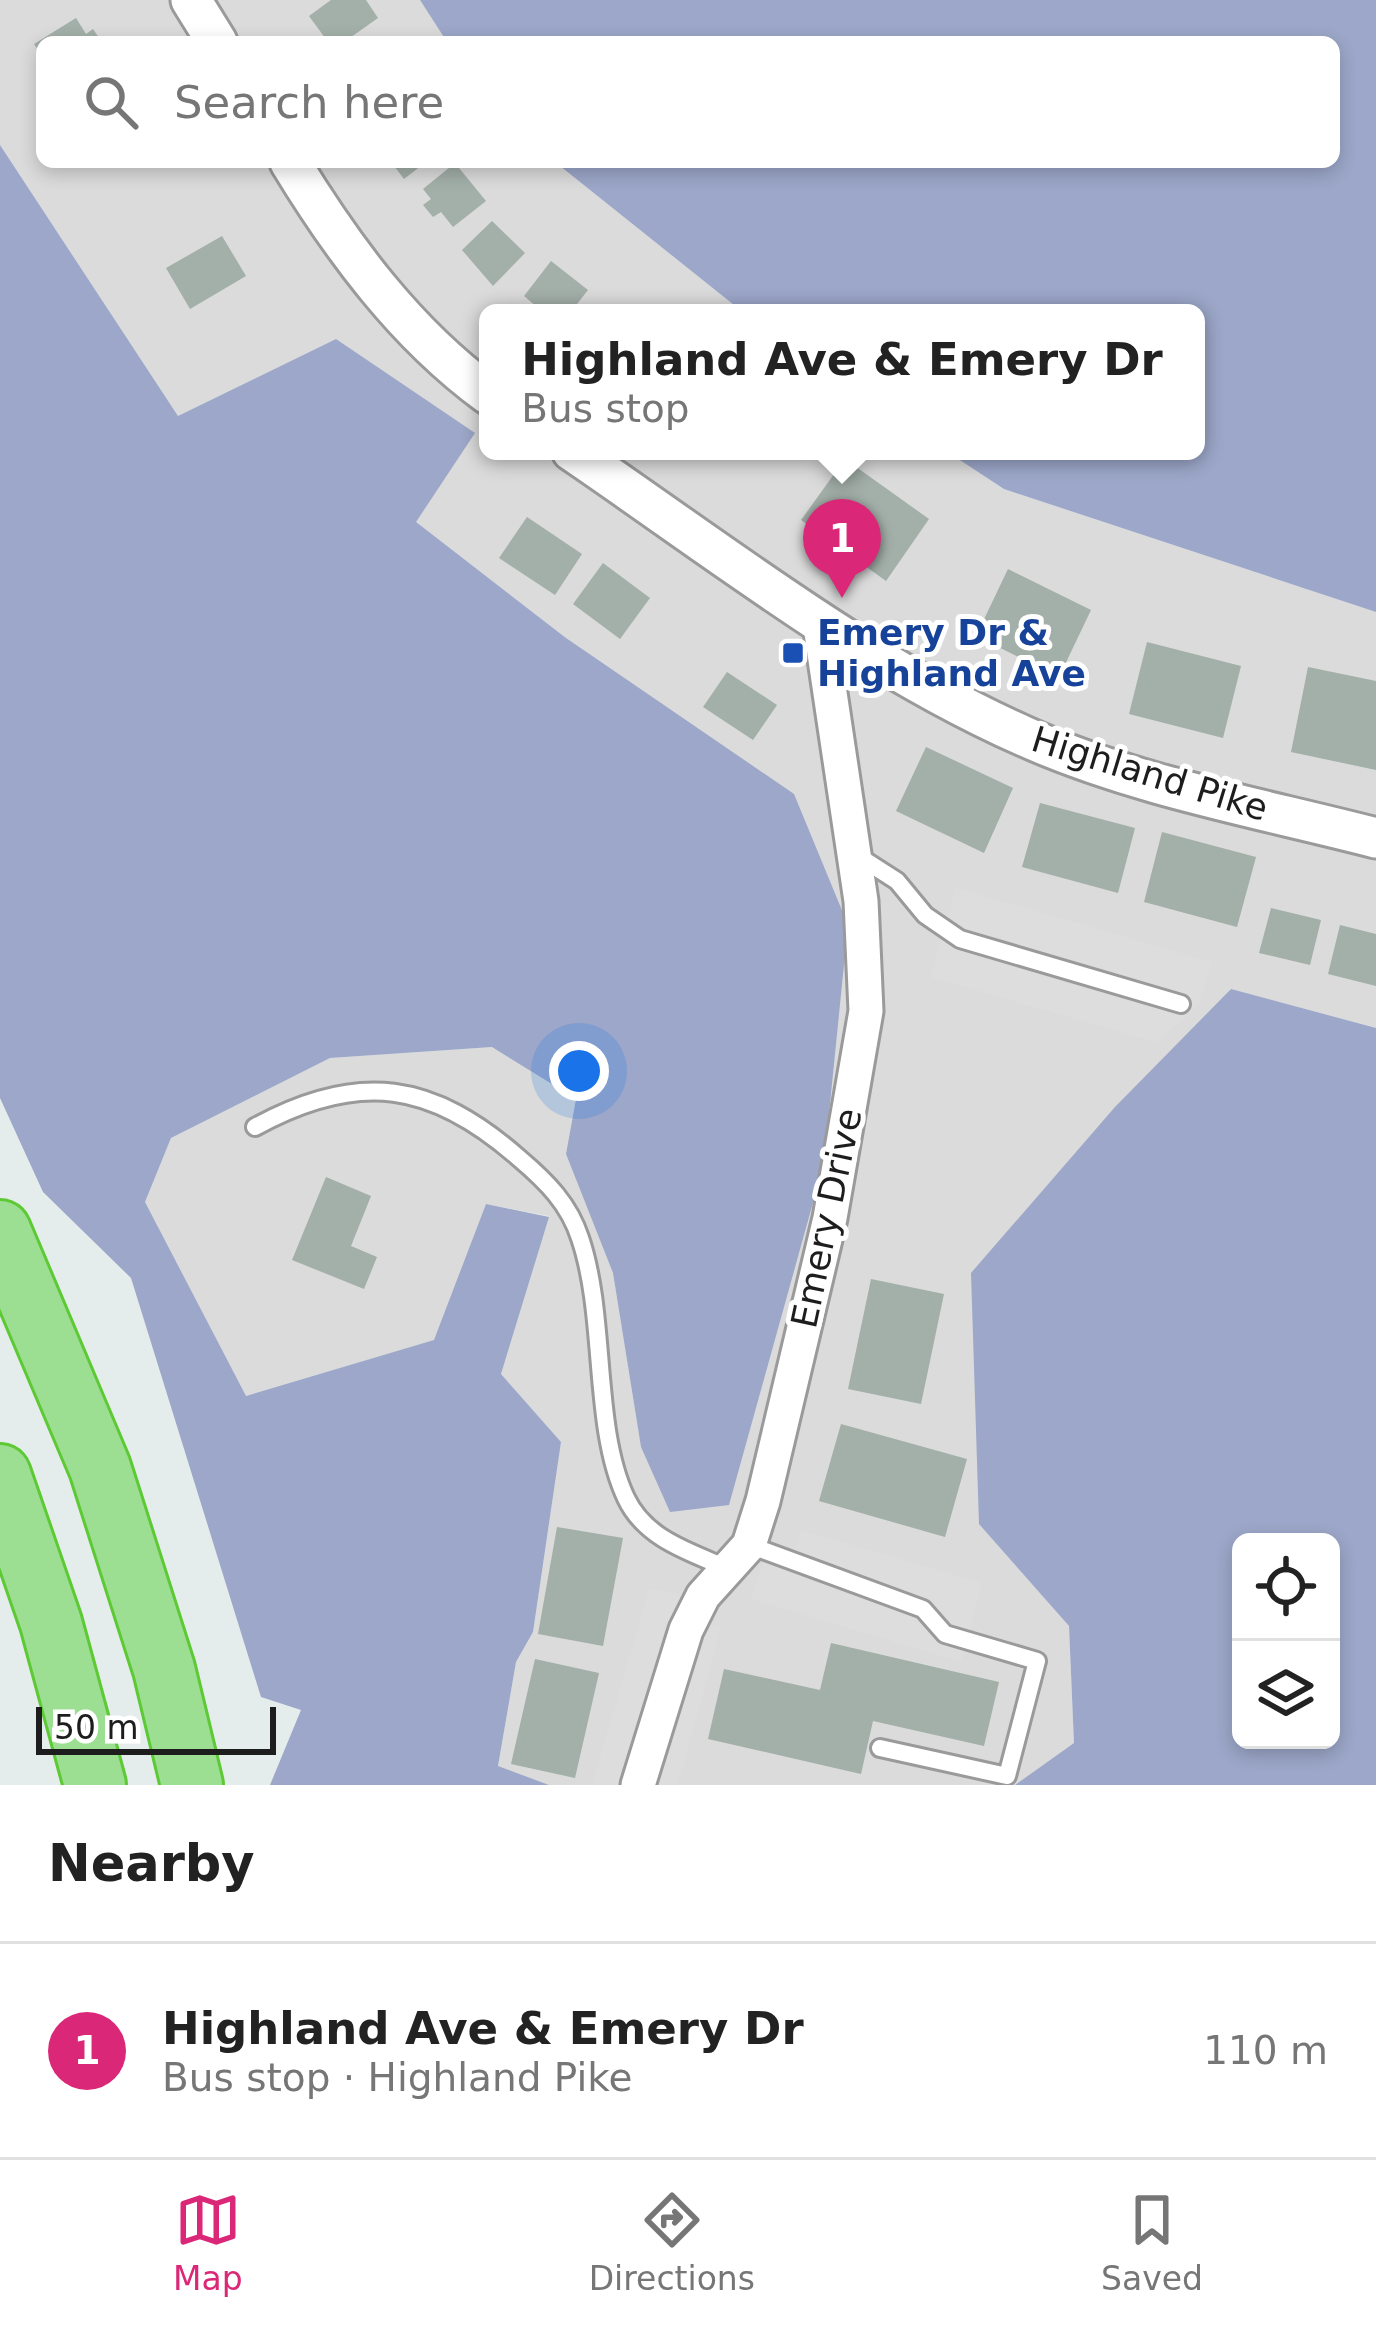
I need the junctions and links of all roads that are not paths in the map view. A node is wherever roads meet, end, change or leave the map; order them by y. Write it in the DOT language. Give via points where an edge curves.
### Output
graph roads {
  1 [pos="191,0"];
  2 [pos="213,36"];
  3 [pos="294,168"];
  4 [pos="479,387"];
  5 [pos="585,460"];
  6 [pos="819,620"];
  7 [pos="1376,838"];
  8 [pos="854,854"];
  9 [pos="1181,1004"];
  10 [pos="255,1127"];
  11 [pos="0,1231"];
  12 [pos="0,1475"];
  13 [pos="738,1557"];
  14 [pos="880,1748"];
  15 [pos="95,1785"];
  16 [pos="192,1785"];
  17 [pos="638,1785"];
  1 -- 2 [label="street"];
  3 -- 4 [label="street" via="361,269"];
  5 -- 6 [label="street, Highland Pike"];
  6 -- 7 [label="street, Highland Pike" via="910,679 1028,738 1129,775"];
  6 -- 8 [label="street, Emery Drive"];
  8 -- 9 [label="lane" via="960,939"];
  8 -- 13 [label="street, Emery Drive" via="866,1010 830,1218 763,1501"];
  10 -- 13 [label="lane" via="340,1092 410,1096 484,1127 545,1181 580,1238 626,1499 663,1540"];
  11 -- 16 [label="highway" via="100,1468"];
  12 -- 15 [label="highway"];
  13 -- 14 [label="lane" via="922,1609 945,1634 1036,1661 1007,1776"];
  13 -- 17 [label="street, Emery Drive" via="686,1630"];
}
